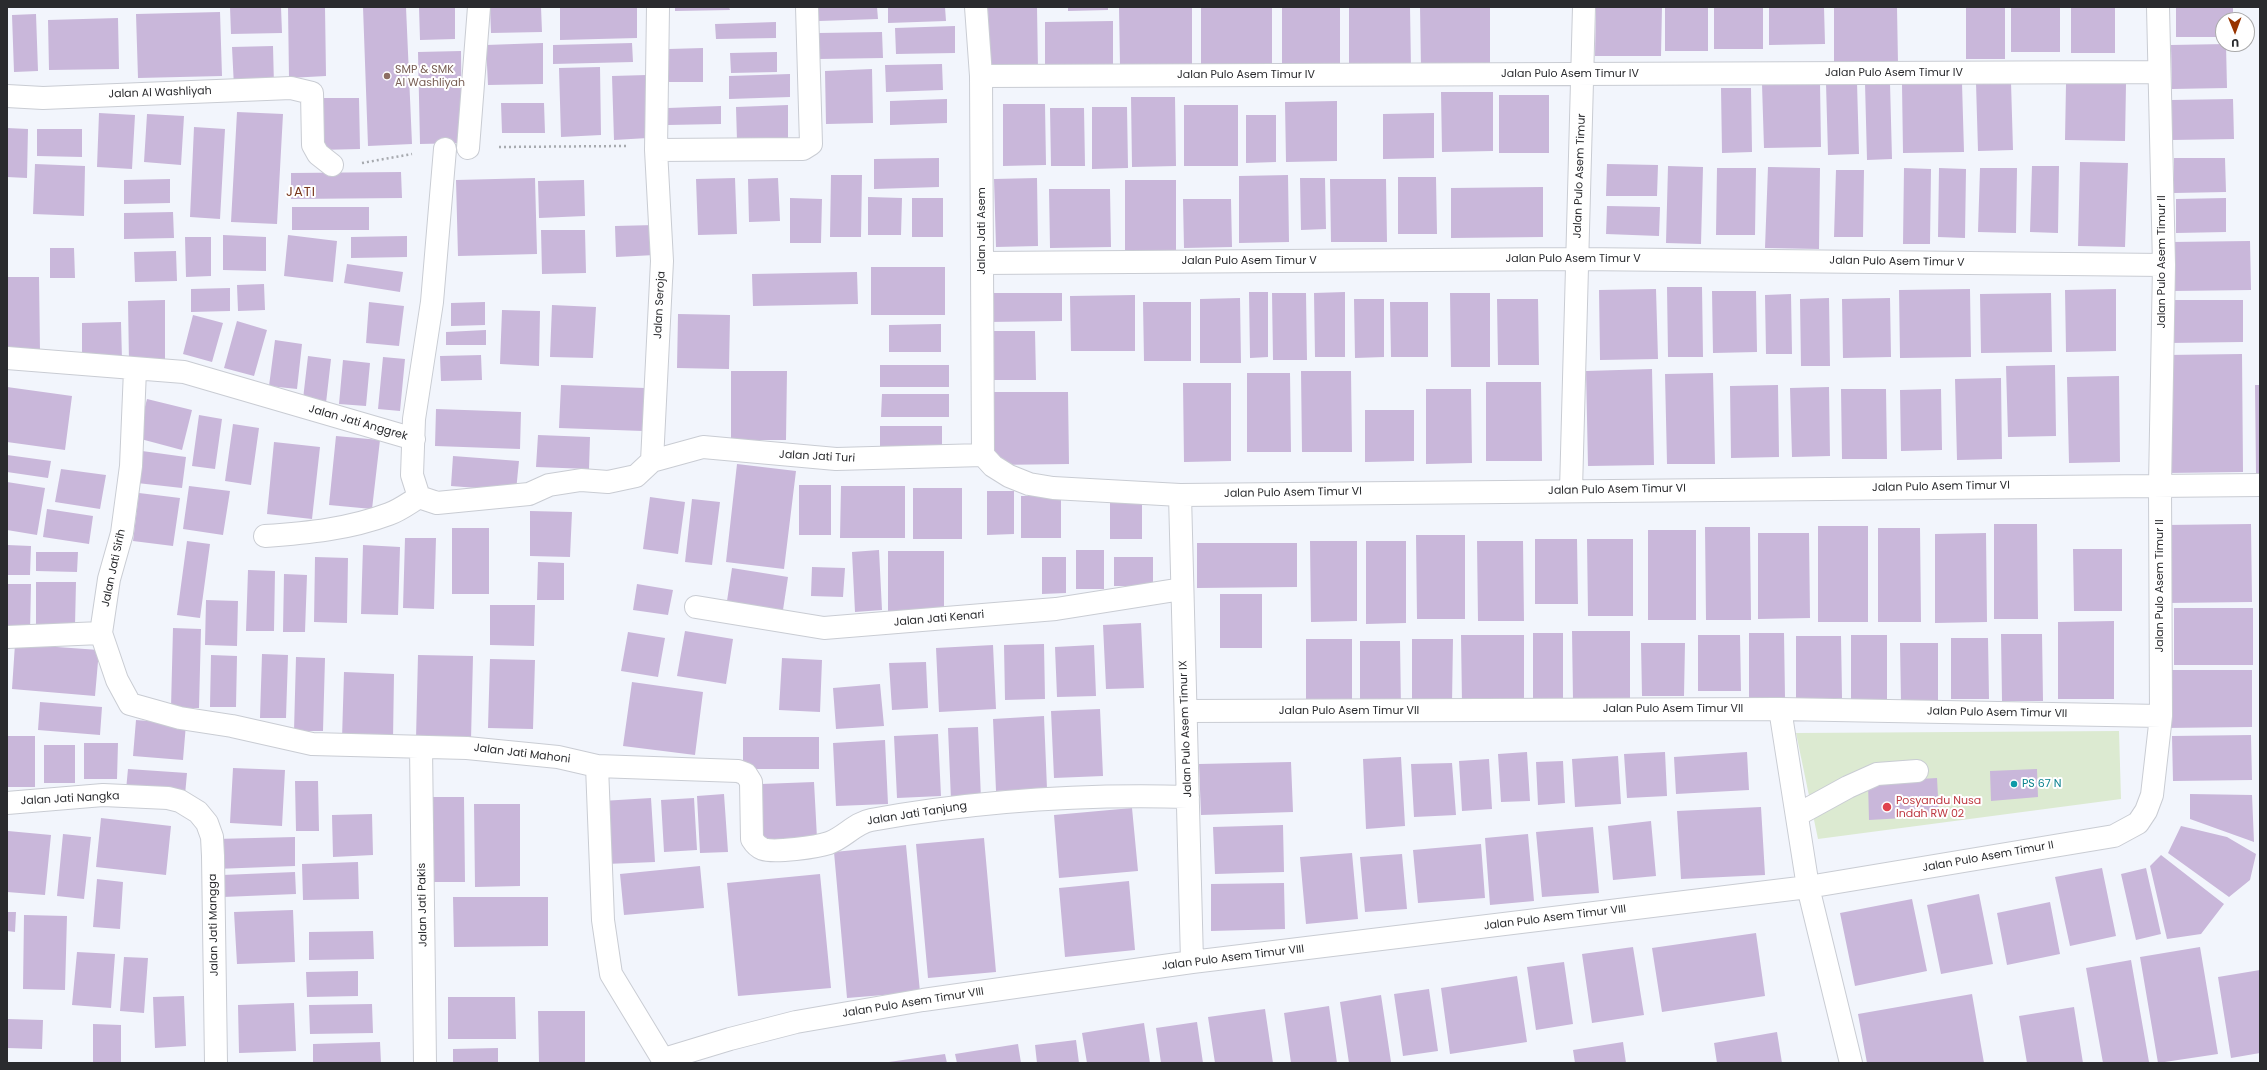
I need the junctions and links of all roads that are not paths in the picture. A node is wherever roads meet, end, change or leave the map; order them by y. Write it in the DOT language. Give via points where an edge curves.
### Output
graph roads {
  1 [pos="479,7"];
  2 [pos="658,7"];
  3 [pos="807,7"];
  4 [pos="976,7"];
  5 [pos="1584,7"];
  6 [pos="2158,7"];
  7 [pos="2159,72"];
  8 [pos="1582,74"];
  9 [pos="981,76"];
  10 [pos="7,96"];
  11 [pos="468,148"];
  12 [pos="446,149"];
  13 [pos="656,150"];
  14 [pos="332,164"];
  15 [pos="1578,259"];
  16 [pos="982,263"];
  17 [pos="2164,265"];
  18 [pos="7,358"];
  19 [pos="135,370"];
  20 [pos="414,439"];
  21 [pos="983,455"];
  22 [pos="652,461"];
  23 [pos="2160,485"];
  24 [pos="2260,485"];
  25 [pos="1571,490"];
  26 [pos="1180,495"];
  27 [pos="419,497"];
  28 [pos="266,536"];
  29 [pos="1182,589"];
  30 [pos="696,607"];
  31 [pos="101,633"];
  32 [pos="7,637"];
  33 [pos="1780,709"];
  34 [pos="1186,711"];
  35 [pos="2161,716"];
  36 [pos="232,726"];
  37 [pos="422,747"];
  38 [pos="597,766"];
  39 [pos="1917,771"];
  40 [pos="1188,797"];
  41 [pos="180,801"];
  42 [pos="7,803"];
  43 [pos="1797,815"];
  44 [pos="1808,887"];
  45 [pos="1192,962"];
  46 [pos="665,1061"];
  47 [pos="216,1063"];
  48 [pos="425,1063"];
  49 [pos="1851,1063"];
  1 -- 11 [label="street"];
  2 -- 13 [label="street, Jalan Seroja"];
  3 -- 13 [label="street" via="812,144 803,149"];
  4 -- 9 [label="street, Jalan Jati Asem"];
  5 -- 8 [label="street, Jalan Pulo Asem Timur"];
  6 -- 7 [label="street, Jalan Pulo Asem Timur II"];
  7 -- 8 [label="street, Jalan Pulo Asem Timur IV"];
  7 -- 17 [label="street, Jalan Pulo Asem Timur II"];
  8 -- 9 [label="street, Jalan Pulo Asem Timur IV"];
  8 -- 15 [label="street, Jalan Pulo Asem Timur"];
  9 -- 16 [label="street, Jalan Jati Asem"];
  10 -- 14 [label="street, Jalan Al Washliyah" via="43,98 291,88 312,94 313,145 318,154"];
  12 -- 20 [label="street, Jalan Jati Anggrek" via="432,302 414,419"];
  13 -- 22 [label="street, Jalan Seroja" via="662,262"];
  15 -- 16 [label="street, Jalan Pulo Asem Timur V"];
  15 -- 17 [label="street, Jalan Pulo Asem Timur V"];
  15 -- 25 [label="street, Jalan Pulo Asem Timur"];
  16 -- 21 [label="street, Jalan Jati Asem"];
  17 -- 23 [label="street, Jalan Pulo Asem Timur II"];
  18 -- 19 [label="street, Jalan Jati Anggrek"];
  19 -- 20 [label="street, Jalan Jati Anggrek" via="184,372"];
  19 -- 31 [label="street, Jalan Jati Sirih" via="131,466 122,533 109,579"];
  20 -- 27 [label="street" via="412,475"];
  21 -- 22 [label="street, Jalan Jati Turi" via="836,460 703,447"];
  21 -- 26 [label="street, Jalan Pulo Asem Timur VI" via="993,466 1029,484 1053,488"];
  22 -- 27 [label="street" via="636,476 608,482 581,480 549,484 529,494 437,503"];
  23 -- 24 [label="street, Jalan Pulo Asem Timur VI"];
  23 -- 25 [label="street, Jalan Pulo Asem Timur VI"];
  23 -- 35 [label="street, Jalan Pulo Asem Timur II"];
  25 -- 26 [label="street, Jalan Pulo Asem Timur VI"];
  26 -- 29 [label="street, Jalan Pulo Asem Timur IX"];
  27 -- 28 [label="street" via="391,514 361,524 321,532"];
  29 -- 30 [label="street, Jalan Jati Kenari" via="1056,609 824,628"];
  29 -- 34 [label="street, Jalan Pulo Asem Timur IX"];
  31 -- 32 [label="street"];
  31 -- 36 [label="street, Jalan Jati Sirih" via="117,680 130,704 180,718"];
  33 -- 34 [label="street, Jalan Pulo Asem Timur VII"];
  33 -- 35 [label="street, Jalan Pulo Asem Timur VII"];
  33 -- 43 [label="street"];
  34 -- 40 [label="street, Jalan Pulo Asem Timur IX"];
  35 -- 44 [label="street, Jalan Pulo Asem Timur II" via="2152,795 2138,823 2124,832 2114,836"];
  36 -- 37 [label="street, Jalan Jati Mahoni" via="312,744"];
  37 -- 38 [label="street, Jalan Jati Mahoni" via="512,751 558,757"];
  37 -- 48 [label="street, Jalan Jati Pakis"];
  38 -- 40 [label="street, Jalan Jati Tanjung" via="743,772 751,782 752,839 756,845 772,851 829,843 860,822 943,808 1064,797"];
  38 -- 46 [label="street" via="603,920 611,974"];
  39 -- 43 [label="street" via="1877,774"];
  40 -- 45 [label="street, Jalan Pulo Asem Timur IX"];
  41 -- 42 [label="street, Jalan Jati Nangka" via="168,798 103,796"];
  41 -- 47 [label="street, Jalan Jati Mangga" via="198,812 207,823 212,837"];
  43 -- 44 [label="street"];
  44 -- 45 [label="street, Jalan Pulo Asem Timur VIII"];
  44 -- 49 [label="street"];
  45 -- 46 [label="street, Jalan Pulo Asem Timur VIII" via="923,1000 796,1022 730,1039"];
}
